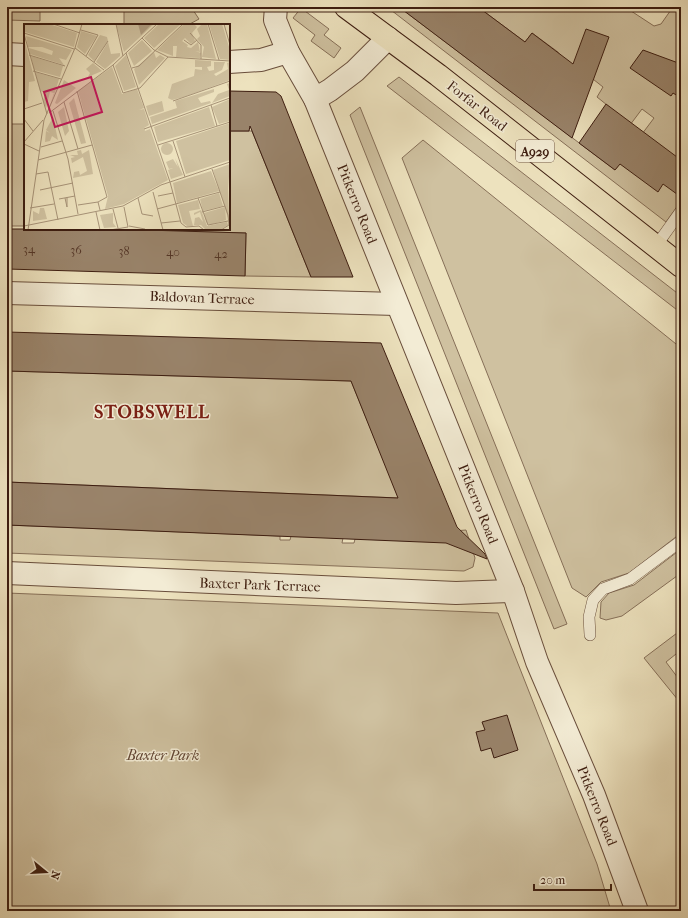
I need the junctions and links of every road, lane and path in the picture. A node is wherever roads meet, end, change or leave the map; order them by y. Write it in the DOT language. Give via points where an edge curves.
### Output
graph roads {
  1 [pos="276,7"];
  2 [pos="346,7"];
  3 [pos="388,38"];
  4 [pos="288,52"];
  5 [pos="7,54"];
  6 [pos="24,55"];
  7 [pos="230,62"];
  8 [pos="315,100"];
  9 [pos="681,211"];
  10 [pos="656,246"];
  11 [pos="681,266"];
  12 [pos="7,293"];
  13 [pos="396,304"];
  14 [pos="681,541"];
  15 [pos="7,573"];
  16 [pos="513,591"];
  17 [pos="590,634"];
  18 [pos="637,911"];
  1 -- 4 [label="street, Pitkerro Road" via="276,20"];
  2 -- 3 [label="main road, Forfar Road / A929"];
  3 -- 8 [label="street" via="355,71"];
  3 -- 10 [label="main road, Forfar Road / A929"];
  4 -- 7 [label="street" via="261,60"];
  4 -- 8 [label="street, Pitkerro Road"];
  5 -- 6 [label="street"];
  8 -- 13 [label="street, Pitkerro Road"];
  9 -- 10 [label="lane"];
  10 -- 11 [label="main road, Forfar Road / A929"];
  12 -- 13 [label="street, Baldovan Terrace"];
  13 -- 16 [label="street, Pitkerro Road"];
  14 -- 17 [label="lane" via="630,579 602,589 593,600 589,617"];
  15 -- 16 [label="street, Baxter Park Terrace" via="456,593"];
  16 -- 18 [label="street, Pitkerro Road" via="537,662 594,795"];
}
